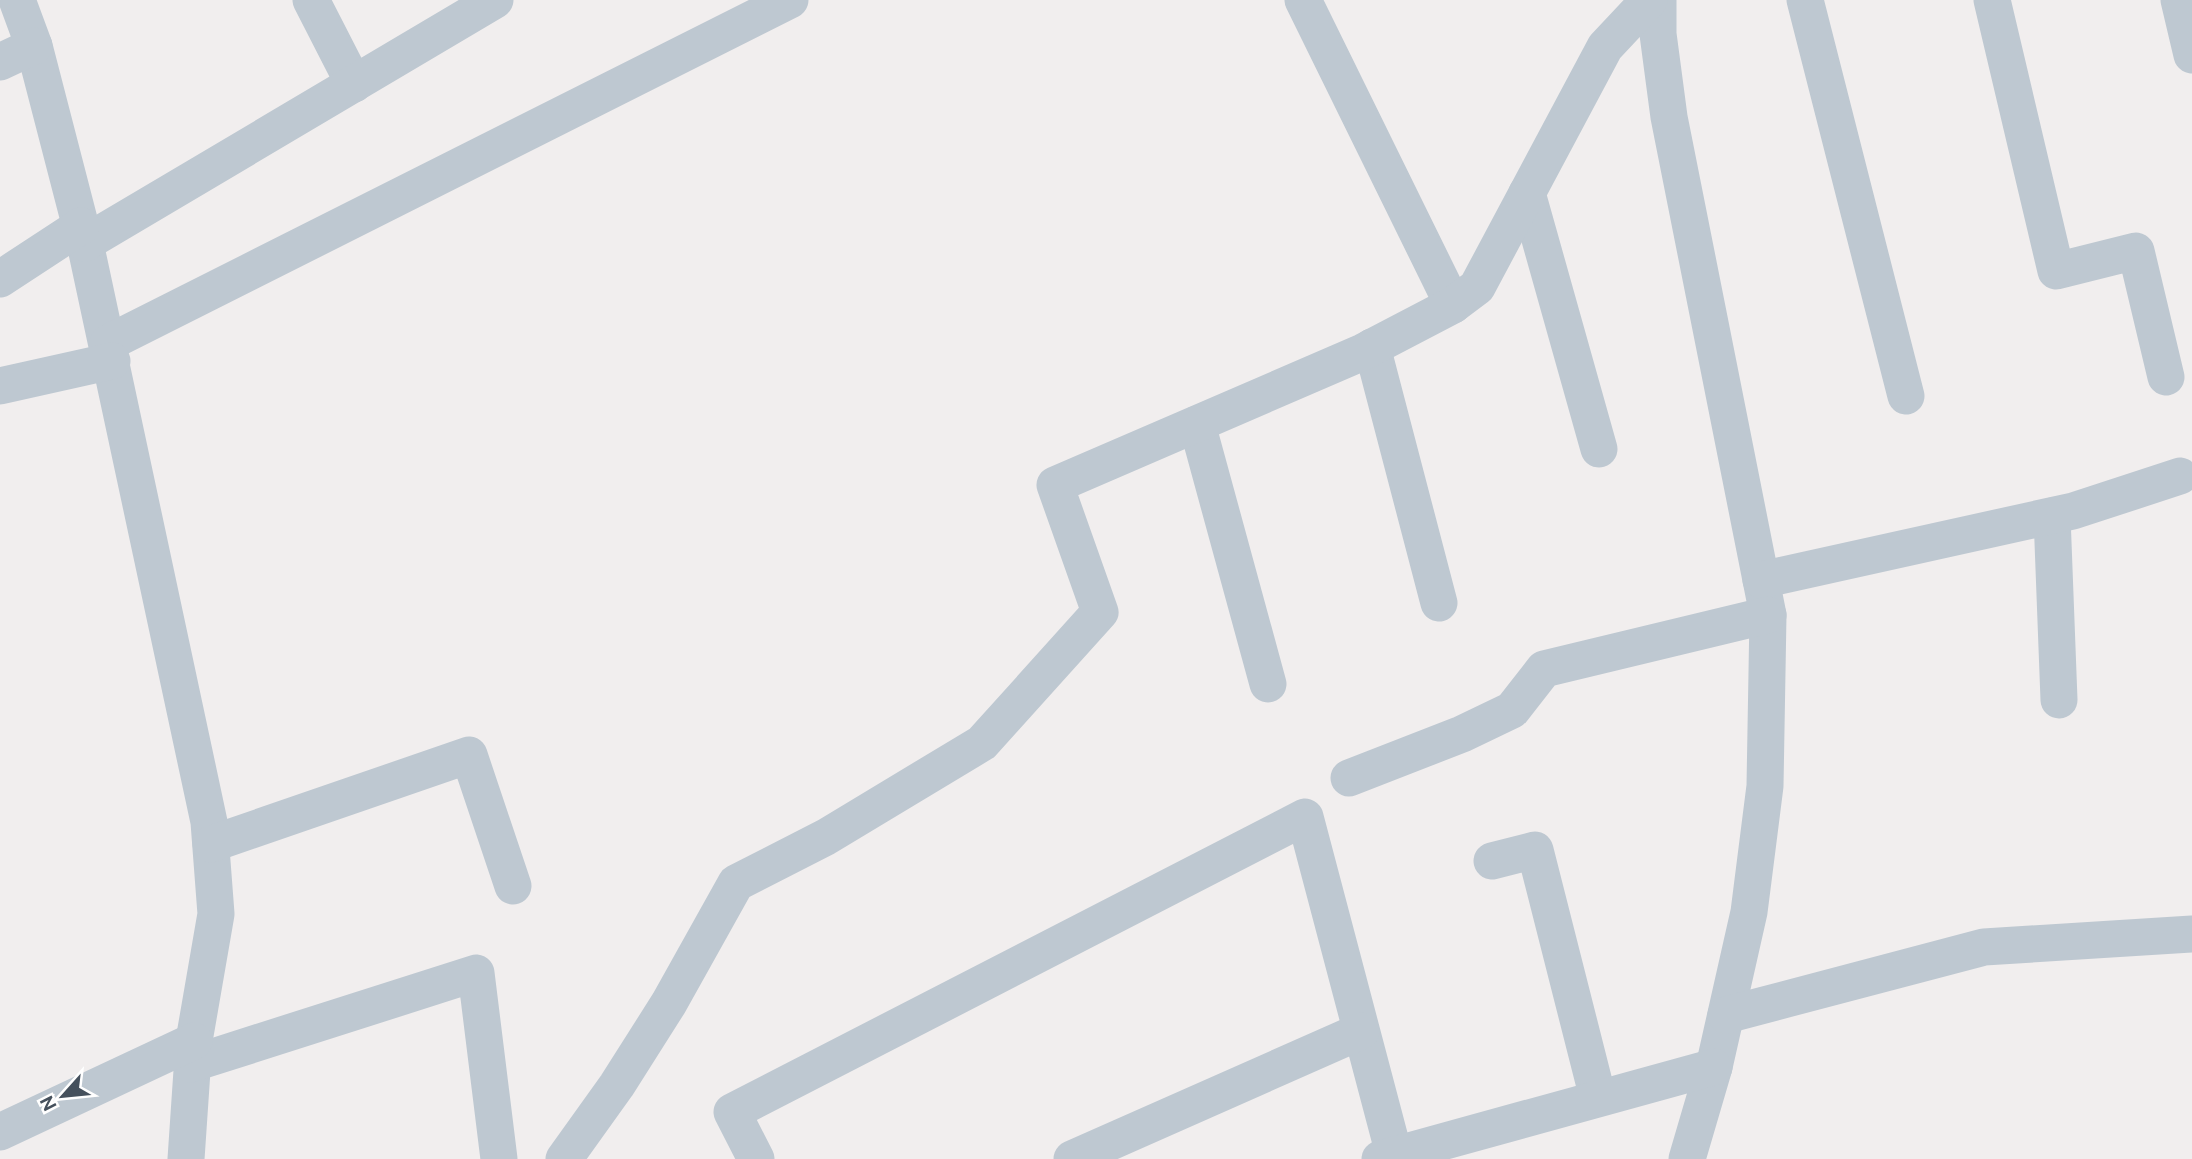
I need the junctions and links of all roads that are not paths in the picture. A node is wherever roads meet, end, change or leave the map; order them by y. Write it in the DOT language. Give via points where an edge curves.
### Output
graph roads {
  1 [pos="18,0"];
  2 [pos="311,0"];
  3 [pos="495,0"];
  4 [pos="790,0"];
  5 [pos="1303,0"];
  6 [pos="1649,0"];
  7 [pos="1658,0"];
  8 [pos="1805,0"];
  9 [pos="1992,0"];
  10 [pos="2179,0"];
  11 [pos="34,46"];
  12 [pos="2192,55"];
  13 [pos="0,62"];
  14 [pos="354,84"];
  15 [pos="1527,193"];
  16 [pos="83,235"];
  17 [pos="0,279"];
  18 [pos="1453,305"];
  19 [pos="1372,347"];
  20 [pos="110,352"];
  21 [pos="2166,377"];
  22 [pos="0,386"];
  23 [pos="1906,396"];
  24 [pos="1196,424"];
  25 [pos="1599,449"];
  26 [pos="2180,476"];
  27 [pos="2052,516"];
  28 [pos="1764,598"];
  29 [pos="1439,603"];
  30 [pos="1268,684"];
  31 [pos="2059,700"];
  32 [pos="1349,778"];
  33 [pos="211,844"];
  34 [pos="1492,861"];
  35 [pos="513,886"];
  36 [pos="2192,934"];
  37 [pos="1726,1015"];
  38 [pos="1361,1031"];
  39 [pos="192,1052"];
  40 [pos="1714,1067"];
  41 [pos="1598,1098"];
  42 [pos="0,1132"];
  43 [pos="1387,1156"];
  44 [pos="186,1159"];
  45 [pos="499,1159"];
  46 [pos="564,1159"];
  47 [pos="756,1159"];
  48 [pos="1072,1159"];
  49 [pos="1688,1159"];
  1 -- 11 [label="street"];
  2 -- 14 [label="street"];
  3 -- 14 [label="street"];
  4 -- 20 [label="street"];
  5 -- 18 [label="street"];
  6 -- 15 [label="street" via="1605,47"];
  7 -- 28 [label="street" via="1669,117"];
  8 -- 23 [label="street"];
  9 -- 21 [label="street" via="2056,271 2136,251"];
  10 -- 12 [label="street"];
  11 -- 13 [label="street"];
  11 -- 16 [label="street"];
  14 -- 16 [label="street"];
  15 -- 18 [label="street" via="1476,287"];
  15 -- 25 [label="street"];
  16 -- 17 [label="street"];
  16 -- 20 [label="street"];
  18 -- 19 [label="street"];
  19 -- 24 [label="street"];
  19 -- 29 [label="street"];
  20 -- 22 [label="street"];
  20 -- 33 [label="street"];
  24 -- 30 [label="street"];
  24 -- 46 [label="street" via="1055,485 1100,612 982,743 826,837 736,883 669,1003"];
  26 -- 27 [label="street"];
  27 -- 28 [label="street"];
  27 -- 31 [label="street"];
  28 -- 32 [label="street" via="1544,668 1512,710"];
  28 -- 37 [label="street" via="1765,786 1749,912"];
  33 -- 35 [label="street" via="469,755"];
  33 -- 39 [label="street" via="216,914"];
  34 -- 41 [label="street" via="1535,850"];
  36 -- 37 [label="street" via="1984,947"];
  37 -- 40 [label="street"];
  38 -- 43 [label="street"];
  38 -- 47 [label="street" via="1305,817 732,1112"];
  38 -- 48 [label="street"];
  39 -- 42 [label="street"];
  39 -- 44 [label="street"];
  39 -- 45 [label="street" via="476,973"];
  40 -- 41 [label="street"];
  40 -- 49 [label="street"];
  41 -- 43 [label="street"];
}
